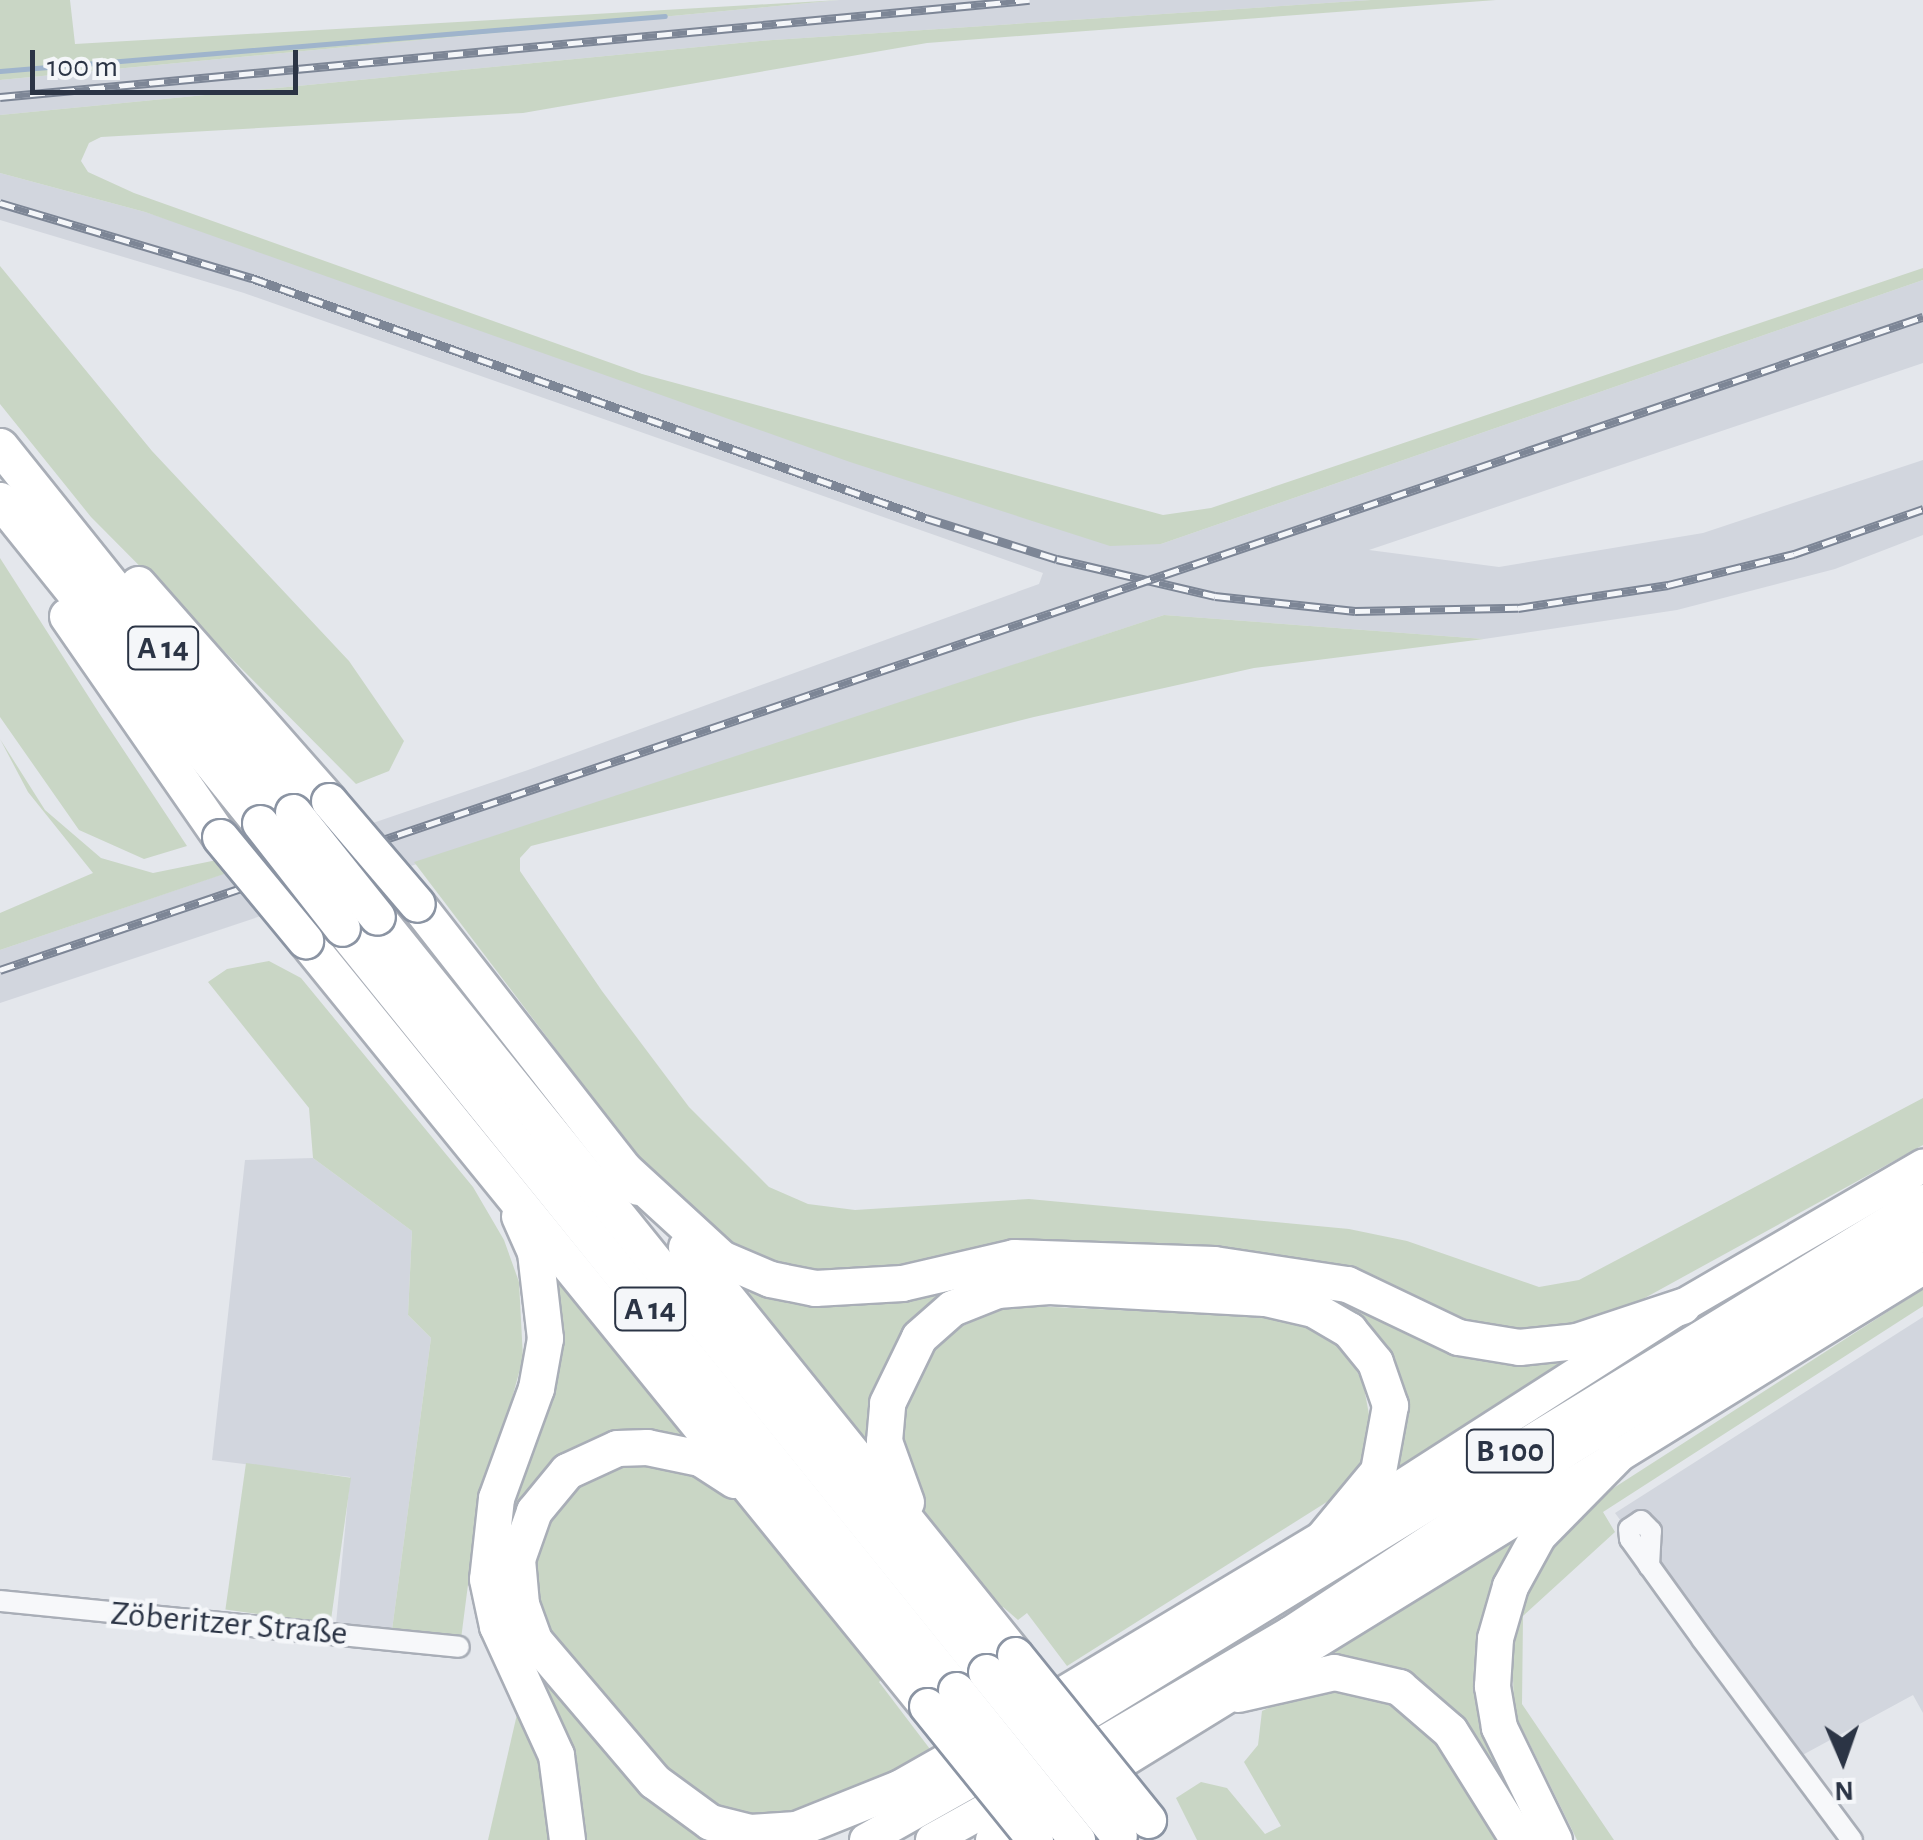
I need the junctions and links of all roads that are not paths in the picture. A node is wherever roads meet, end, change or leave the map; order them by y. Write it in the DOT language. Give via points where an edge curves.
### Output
graph roads {
  1 [pos="0,446"];
  2 [pos="16,492"];
  3 [pos="0,517"];
  4 [pos="277,818"];
  5 [pos="487,1159"];
  6 [pos="1923,1166"];
  7 [pos="624,1170"];
  8 [pos="1923,1201"];
  9 [pos="1923,1234"];
  10 [pos="1923,1268"];
  11 [pos="1682,1306"];
  12 [pos="1616,1456"];
  13 [pos="772,1513"];
  14 [pos="1324,1536"];
  15 [pos="929,1548"];
  16 [pos="1650,1566"];
  17 [pos="0,1601"];
  18 [pos="458,1648"];
  19 [pos="971,1681"];
  20 [pos="1238,1694"];
  21 [pos="901,1787"];
  22 [pos="1138,1834"];
  23 [pos="567,1840"];
  24 [pos="804,1840"];
  25 [pos="866,1840"];
  26 [pos="932,1840"];
  27 [pos="992,1840"];
  28 [pos="1035,1840"];
  29 [pos="1077,1840"];
  30 [pos="1518,1840"];
  31 [pos="1554,1840"];
  32 [pos="1852,1840"];
  1 -- 2 [label="highway, A 14"];
  2 -- 4 [label="highway, A 14"];
  2 -- 7 [label="highway, bridge" via="201,650 417,904"];
  3 -- 5 [label="highway, bridge" via="220,837"];
  4 -- 19 [label="highway, A 14, bridge" via="377,917"];
  4 -- 19 [label="highway, A 14, bridge" via="342,928"];
  5 -- 13 [label="highway"];
  5 -- 23 [label="highway" via="536,1252 545,1338 536,1388 494,1510 488,1579 497,1626 556,1755"];
  6 -- 11 [label="highway"];
  7 -- 11 [label="highway" via="721,1258 792,1285 870,1287 1014,1257 1214,1264 1347,1284 1458,1338 1519,1347 1576,1341"];
  7 -- 15 [label="highway"];
  8 -- 25 [label="highway, B 100" via="1100,1707"];
  9 -- 26 [label="highway, B 100" via="1626,1413 1290,1633"];
  10 -- 12 [label="highway"];
  11 -- 14 [label="highway"];
  12 -- 20 [label="highway"];
  12 -- 31 [label="highway" via="1538,1535 1510,1586 1495,1638 1492,1686 1499,1728"];
  13 -- 19 [label="highway"];
  13 -- 21 [label="highway" via="720,1466 674,1450 618,1448 568,1472 534,1512 517,1559 521,1604 534,1640 654,1781 710,1822 750,1832 796,1829"];
  14 -- 15 [label="highway" via="1378,1470 1390,1429 1382,1376 1350,1330 1289,1301 1049,1286 997,1290 952,1308 918,1337 898,1369 884,1441"];
  14 -- 21 [label="highway"];
  15 -- 19 [label="highway"];
  16 -- 32 [label="street"];
  17 -- 18 [label="street, Zöberitzer Straße"];
  19 -- 22 [label="highway, A 14, bridge"];
  19 -- 28 [label="highway, bridge"];
  19 -- 29 [label="highway, A 14, bridge"];
  20 -- 27 [label="highway"];
  20 -- 30 [label="highway" via="1334,1672 1399,1687 1450,1731"];
  21 -- 24 [label="highway"];
}
